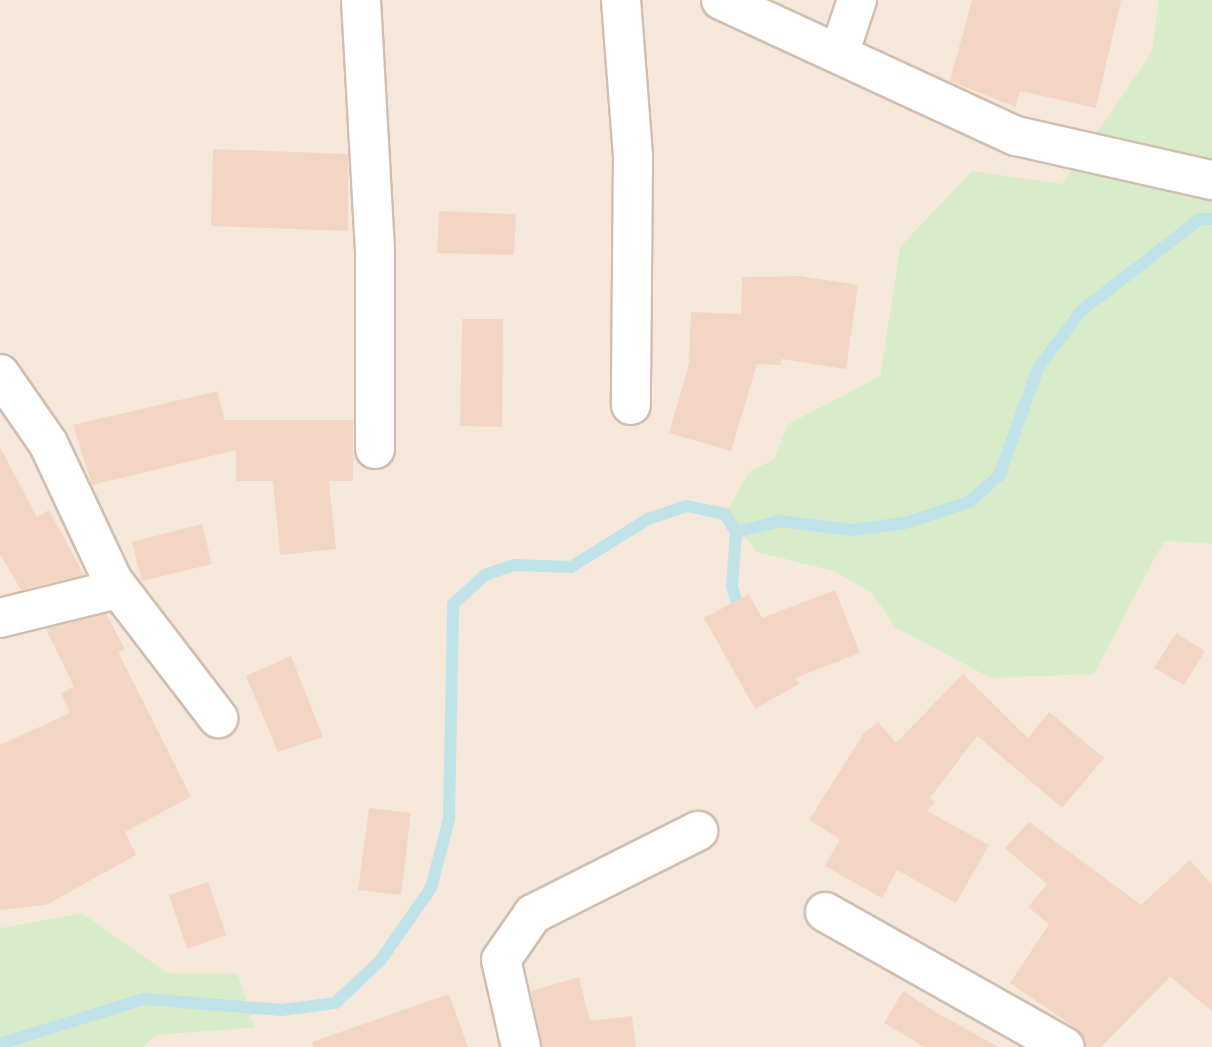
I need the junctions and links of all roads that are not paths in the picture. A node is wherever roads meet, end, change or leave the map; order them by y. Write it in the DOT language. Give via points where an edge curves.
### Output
graph roads {
  1 [pos="361,0"];
  2 [pos="621,0"];
  3 [pos="721,0"];
  4 [pos="857,0"];
  5 [pos="840,51"];
  6 [pos="1212,180"];
  7 [pos="0,374"];
  8 [pos="631,405"];
  9 [pos="375,449"];
  10 [pos="113,581"];
  11 [pos="0,618"];
  12 [pos="218,719"];
  13 [pos="698,831"];
  14 [pos="825,912"];
  15 [pos="521,1047"];
  16 [pos="1065,1047"];
  1 -- 9 [label="street" via="375,251"];
  2 -- 8 [label="street" via="633,157"];
  3 -- 5 [label="street"];
  4 -- 5 [label="street"];
  5 -- 6 [label="street" via="1016,136"];
  7 -- 10 [label="street" via="48,443"];
  10 -- 11 [label="street" via="109,591"];
  10 -- 12 [label="street"];
  13 -- 15 [label="street" via="533,914 501,960"];
  14 -- 16 [label="street"];
}
